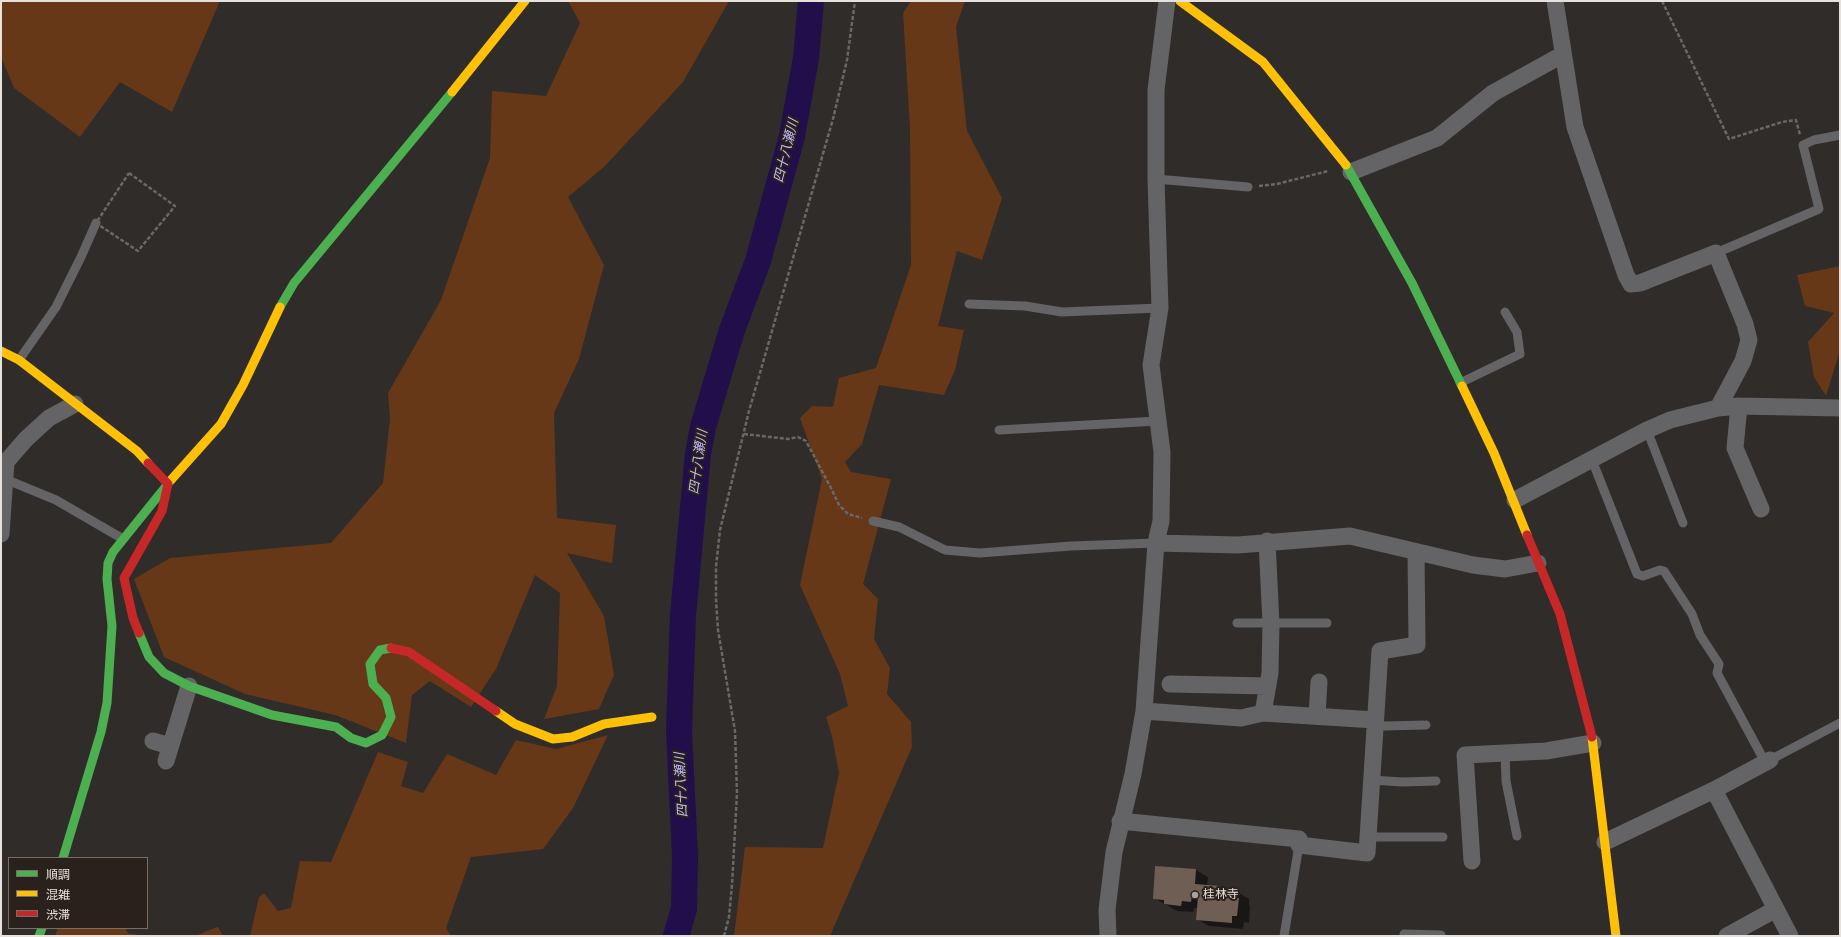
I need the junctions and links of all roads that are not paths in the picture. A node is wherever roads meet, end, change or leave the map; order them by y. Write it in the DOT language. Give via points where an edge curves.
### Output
graph roads {
  1 [pos="525,1"];
  2 [pos="1167,1"];
  3 [pos="1180,1"];
  4 [pos="1555,1"];
  5 [pos="1562,55"];
  6 [pos="1840,135"];
  7 [pos="1349,169"];
  8 [pos="1156,180"];
  9 [pos="1248,187"];
  10 [pos="96,223"];
  11 [pos="1716,253"];
  12 [pos="969,304"];
  13 [pos="1160,308"];
  14 [pos="1505,312"];
  15 [pos="1,352"];
  16 [pos="18,360"];
  17 [pos="1460,383"];
  18 [pos="75,404"];
  19 [pos="1739,406"];
  20 [pos="1718,408"];
  21 [pos="1840,408"];
  22 [pos="1158,421"];
  23 [pos="999,430"];
  24 [pos="1647,430"];
  25 [pos="1592,460"];
  26 [pos="5,479"];
  27 [pos="168,484"];
  28 [pos="1514,500"];
  29 [pos="1761,509"];
  30 [pos="872,521"];
  31 [pos="1683,523"];
  32 [pos="1,534"];
  33 [pos="123,540"];
  34 [pos="1267,541"];
  35 [pos="1156,543"];
  36 [pos="1416,552"];
  37 [pos="1538,563"];
  38 [pos="1237,622"];
  39 [pos="1327,623"];
  40 [pos="1271,624"];
  41 [pos="1320,682"];
  42 [pos="1170,684"];
  43 [pos="189,686"];
  44 [pos="1268,686"];
  45 [pos="1144,711"];
  46 [pos="1263,713"];
  47 [pos="1317,716"];
  48 [pos="652,717"];
  49 [pos="1375,720"];
  50 [pos="1840,723"];
  51 [pos="1426,725"];
  52 [pos="153,741"];
  53 [pos="1593,743"];
  54 [pos="1505,753"];
  55 [pos="1768,761"];
  56 [pos="1371,780"];
  57 [pos="1436,781"];
  58 [pos="1714,790"];
  59 [pos="1120,821"];
  60 [pos="1517,836"];
  61 [pos="1368,837"];
  62 [pos="1443,837"];
  63 [pos="1606,842"];
  64 [pos="1299,845"];
  65 [pos="63,857"];
  66 [pos="1472,861"];
  67 [pos="1776,909"];
  68 [pos="1404,934"];
  69 [pos="1424,935"];
  70 [pos="1441,935"];
  71 [pos="1108,936"];
  72 [pos="1284,936"];
  73 [pos="1616,936"];
  74 [pos="1727,936"];
  75 [pos="1790,936"];
  1 -- 27 [label="street" via="294,283 225,418"];
  2 -- 8 [label="street" via="1156,90"];
  3 -- 7 [label="street" via="1263,62"];
  4 -- 5 [label="street"];
  5 -- 7 [label="street" via="1492,93 1438,138"];
  5 -- 11 [label="street" via="1575,127 1631,284 1640,283"];
  6 -- 11 [label="lane" via="1803,145 1819,209"];
  7 -- 17 [label="street" via="1412,283"];
  8 -- 9 [label="lane"];
  8 -- 13 [label="street"];
  10 -- 16 [label="lane" via="56,307"];
  11 -- 20 [label="street" via="1749,340 1743,361"];
  12 -- 13 [label="lane" via="1025,306 1062,312"];
  13 -- 22 [label="street" via="1151,365"];
  14 -- 17 [label="lane" via="1517,332 1520,354"];
  15 -- 16 [label="street"];
  16 -- 18 [label="street"];
  17 -- 28 [label="street"];
  18 -- 26 [label="street" via="49,418 26,439 6,462"];
  18 -- 27 [label="street" via="137,451"];
  19 -- 20 [label="street"];
  19 -- 21 [label="street"];
  19 -- 29 [label="street" via="1735,448"];
  20 -- 24 [label="street" via="1670,420"];
  22 -- 23 [label="lane"];
  22 -- 35 [label="street" via="1162,452 1161,521"];
  24 -- 25 [label="street"];
  24 -- 31 [label="lane"];
  25 -- 28 [label="street"];
  25 -- 55 [label="lane" via="1637,574 1643,576 1664,571 1692,614 1700,636 1719,664 1717,673"];
  26 -- 32 [label="street"];
  26 -- 33 [label="lane" via="56,500"];
  27 -- 33 [label="street"];
  27 -- 43 [label="street" via="162,511 124,578 133,618 149,657 164,673"];
  28 -- 37 [label="street"];
  30 -- 35 [label="lane" via="899,527 945,550 980,554 1071,546"];
  33 -- 65 [label="street" via="108,563 107,579 112,626 107,703 101,732"];
  34 -- 35 [label="street" via="1238,545"];
  34 -- 36 [label="street" via="1350,536"];
  34 -- 40 [label="street"];
  35 -- 45 [label="street"];
  36 -- 37 [label="street" via="1452,562 1505,569"];
  36 -- 49 [label="street" via="1417,645 1380,651"];
  37 -- 53 [label="street" via="1560,614"];
  38 -- 40 [label="lane"];
  39 -- 40 [label="lane"];
  40 -- 44 [label="street"];
  41 -- 47 [label="street"];
  42 -- 44 [label="street"];
  43 -- 48 [label="street" via="272,715 336,727 350,738 366,743 382,735 392,717 386,698 373,684 370,664 380,650 393,647 409,652 515,724 553,739 572,737 604,724"];
  43 -- 52 [label="street" via="168,753"];
  44 -- 46 [label="street"];
  45 -- 46 [label="street" via="1241,718"];
  45 -- 59 [label="street" via="1133,774"];
  46 -- 47 [label="street"];
  47 -- 49 [label="street"];
  49 -- 51 [label="lane" via="1383,726"];
  49 -- 56 [label="street"];
  50 -- 55 [label="lane"];
  53 -- 54 [label="street" via="1546,752"];
  53 -- 63 [label="street"];
  54 -- 60 [label="lane" via="1506,781"];
  54 -- 66 [label="street" via="1465,755"];
  55 -- 58 [label="street"];
  56 -- 57 [label="lane"];
  56 -- 61 [label="street"];
  58 -- 63 [label="street"];
  58 -- 67 [label="street"];
  59 -- 64 [label="street" via="1299,839"];
  59 -- 71 [label="street" via="1107,910"];
  61 -- 62 [label="lane"];
  61 -- 64 [label="street" via="1367,853"];
  63 -- 73 [label="street"];
  64 -- 72 [label="lane"];
  67 -- 74 [label="street"];
  67 -- 75 [label="street"];
  68 -- 69 [label="lane"];
  69 -- 70 [label="lane"];
}
